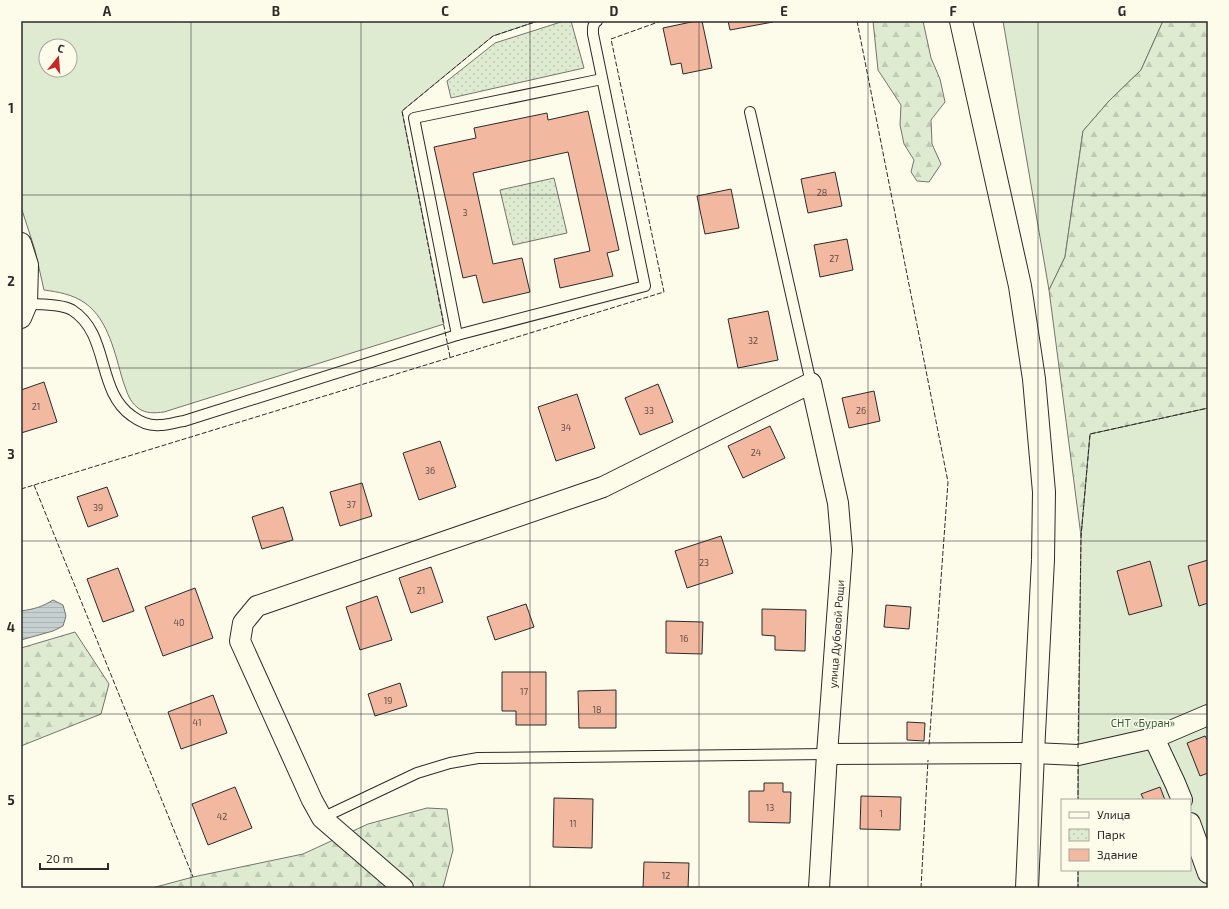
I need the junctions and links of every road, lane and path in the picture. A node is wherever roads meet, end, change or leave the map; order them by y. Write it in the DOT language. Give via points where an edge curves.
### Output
graph roads {
  1 [pos="597,21"];
  2 [pos="961,21"];
  3 [pos="602,79"];
  4 [pos="750,112"];
  5 [pos="21,243"];
  6 [pos="24,311"];
  7 [pos="457,335"];
  8 [pos="811,383"];
  9 [pos="1208,715"];
  10 [pos="1154,738"];
  11 [pos="1032,752"];
  12 [pos="827,754"];
  13 [pos="1182,799"];
  14 [pos="322,818"];
  15 [pos="1191,826"];
  16 [pos="1208,872"];
  17 [pos="403,888"];
  18 [pos="820,888"];
  19 [pos="1027,888"];
  1 -- 3 [label="lane" via="593,34"];
  2 -- 11 [label="street" via="1020,286 1034,379 1044,492 1044,560"];
  3 -- 7 [label="lane" via="645,286"];
  3 -- 7 [label="lane" via="414,118"];
  4 -- 8 [label="lane"];
  5 -- 6 [label="street" via="28,265"];
  6 -- 7 [label="lane" via="51,305 71,310 86,322 96,341 112,392 123,410 140,422 160,426 184,421"];
  8 -- 12 [label="street, улица Дубовой Рощи" via="838,503 842,550"];
  8 -- 14 [label="street" via="603,487 257,606 243,623 240,641"];
  9 -- 10 [label="street"];
  10 -- 11 [label="street" via="1078,755"];
  10 -- 13 [label="street"];
  11 -- 12 [label="street"];
  11 -- 19 [label="street"];
  12 -- 14 [label="lane" via="478,758 417,773"];
  12 -- 18 [label="street, улица Дубовой Рощи"];
  14 -- 17 [label="street"];
  15 -- 16 [label="street"];
}
